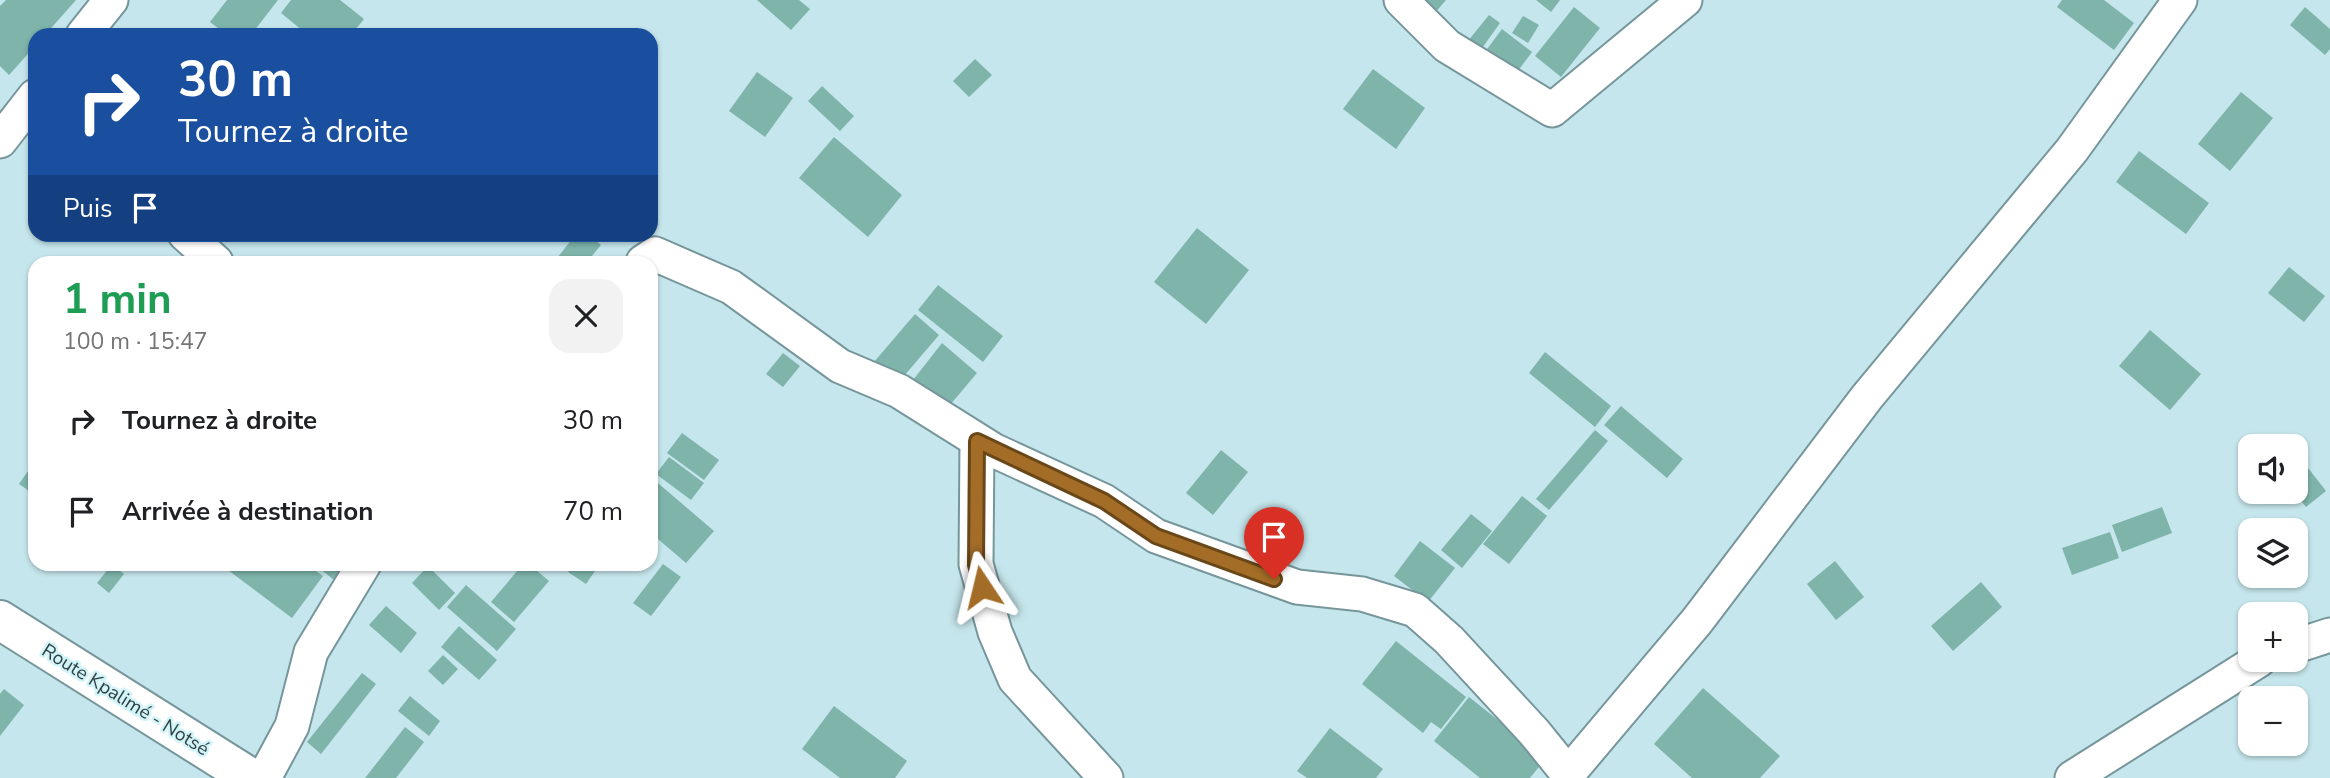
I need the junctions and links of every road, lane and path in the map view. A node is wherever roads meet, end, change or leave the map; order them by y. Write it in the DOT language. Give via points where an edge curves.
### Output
graph roads {
  1 [pos="111,0"];
  2 [pos="1401,0"];
  3 [pos="1685,0"];
  4 [pos="2180,0"];
  5 [pos="89,28"];
  6 [pos="28,113"];
  7 [pos="0,141"];
  8 [pos="194,242"];
  9 [pos="209,256"];
  10 [pos="652,256"];
  11 [pos="977,441"];
  12 [pos="360,571"];
  13 [pos="0,620"];
  14 [pos="2330,635"];
  15 [pos="2308,642"];
  16 [pos="2240,672"];
  17 [pos="1568,776"];
  18 [pos="251,778"];
  19 [pos="264,778"];
  20 [pos="1106,778"];
  21 [pos="2072,778"];
  1 -- 5 [label="street"];
  2 -- 3 [label="street" via="1447,46 1552,110"];
  4 -- 17 [label="street" via="2072,150 1867,397 1697,621"];
  6 -- 7 [label="street"];
  8 -- 9 [label="street"];
  10 -- 11 [label="street" via="731,287 841,366 899,391"];
  11 -- 17 [label="street" via="1104,501 1156,536 1297,587 1362,594 1415,610 1534,732"];
  11 -- 20 [label="street" via="976,565 995,632 1015,679"];
  12 -- 19 [label="street" via="310,652 292,726"];
  13 -- 18 [label="main road, Route Kpalimé - Notsé"];
  14 -- 15 [label="street"];
  16 -- 21 [label="street"];
}
